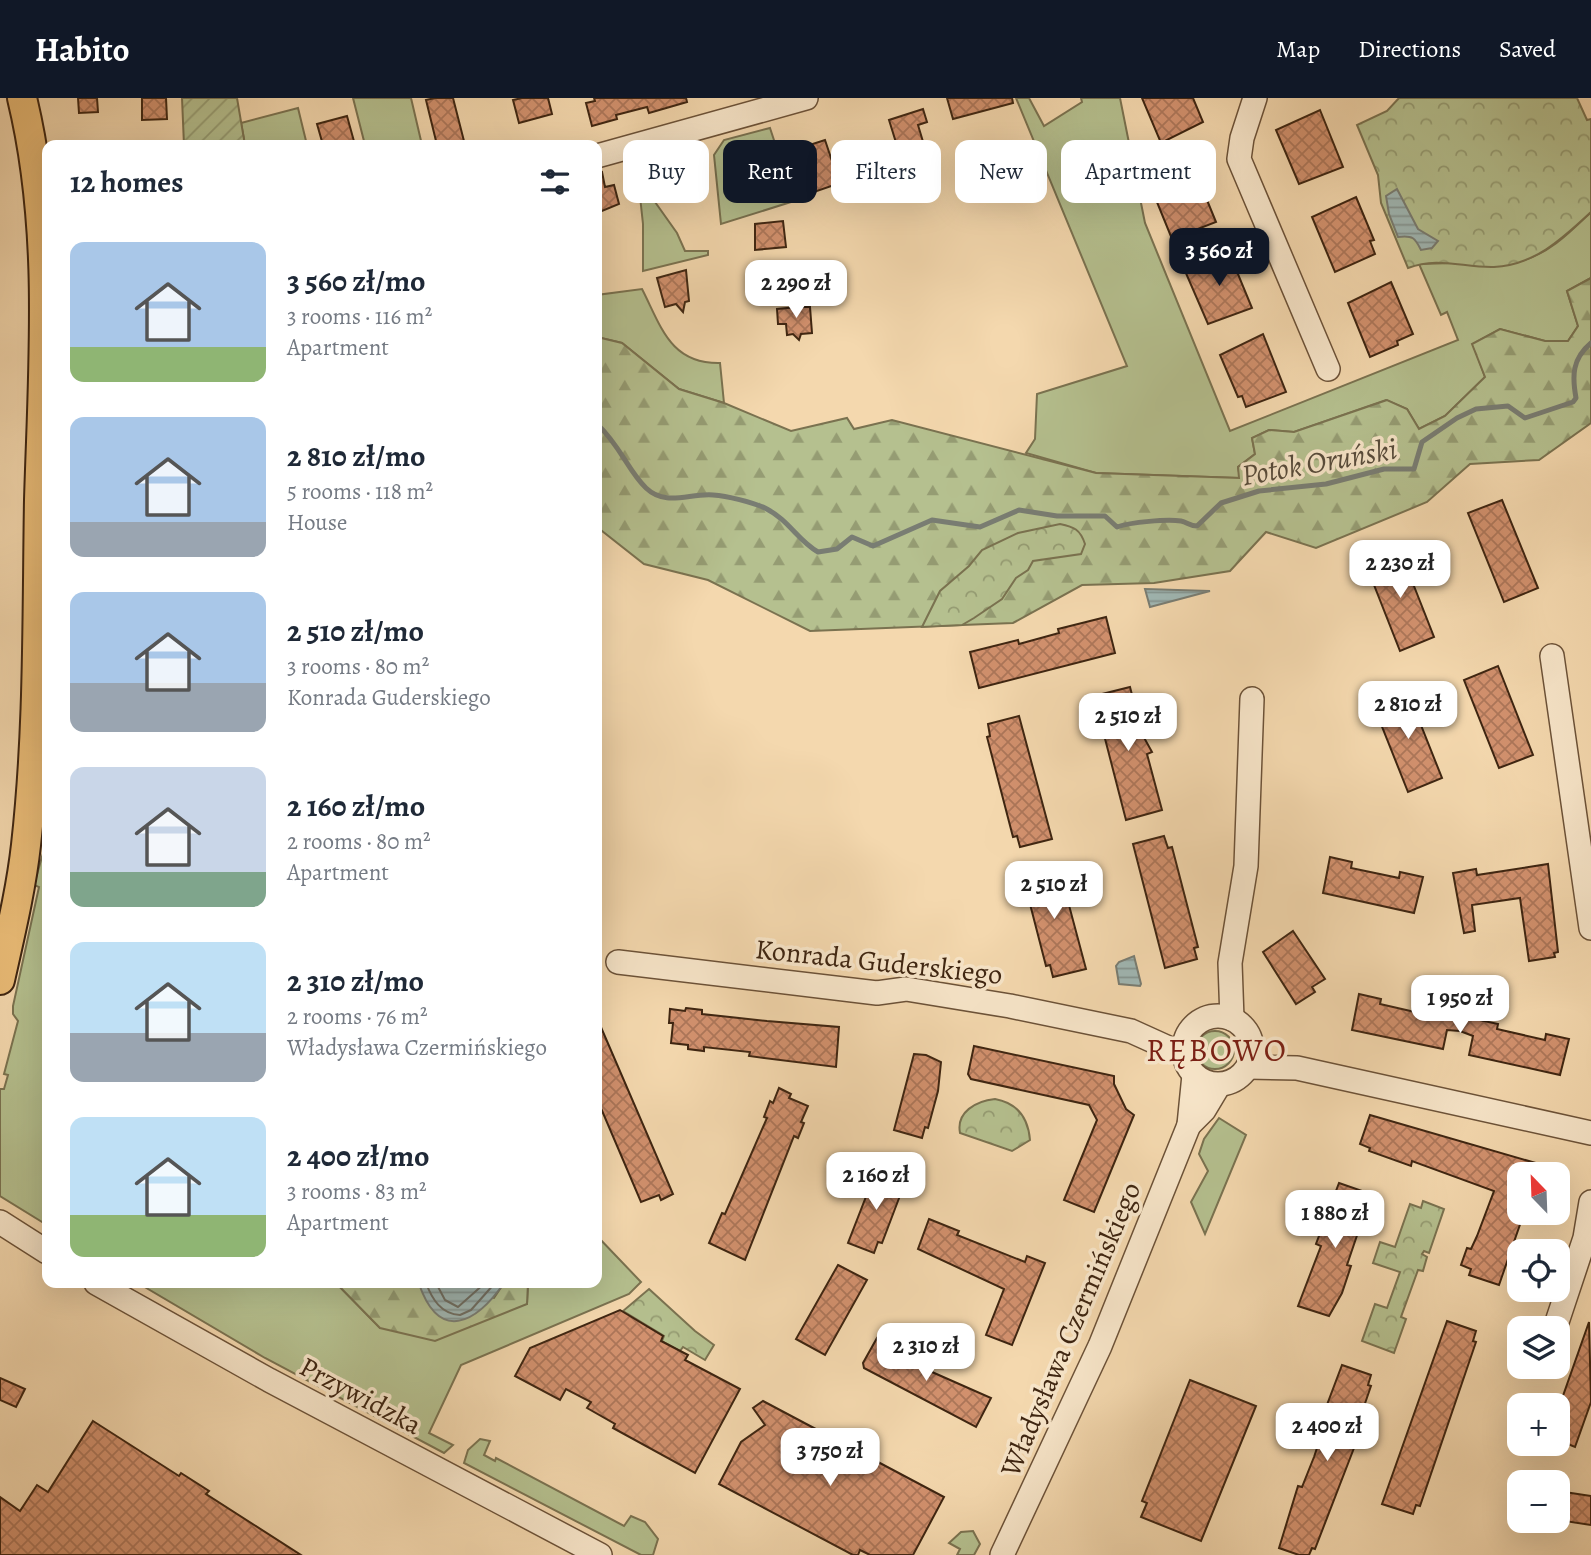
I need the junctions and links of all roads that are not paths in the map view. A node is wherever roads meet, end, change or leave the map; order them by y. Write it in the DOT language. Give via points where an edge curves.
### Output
graph roads {
  1 [pos="22,98"];
  2 [pos="806,98"];
  3 [pos="1255,98"];
  4 [pos="602,155"];
  5 [pos="42,210"];
  6 [pos="1328,369"];
  7 [pos="42,420"];
  8 [pos="1552,656"];
  9 [pos="1252,699"];
  10 [pos="1591,928"];
  11 [pos="618,962"];
  12 [pos="0,980"];
  13 [pos="1211,1021"];
  14 [pos="1131,1031"];
  15 [pos="1252,1044"];
  16 [pos="1189,1065"];
  17 [pos="1248,1067"];
  18 [pos="1297,1068"];
  19 [pos="1219,1085"];
  20 [pos="1189,1125"];
  21 [pos="1591,1133"];
  22 [pos="1591,1202"];
  23 [pos="0,1222"];
  24 [pos="42,1249"];
  25 [pos="105,1288"];
  26 [pos="1559,1316"];
  27 [pos="600,1555"];
  28 [pos="1002,1555"];
  1 -- 5 [label="main road"];
  2 -- 4 [label="street"];
  3 -- 6 [label="street" via="1241,138 1240,159"];
  7 -- 12 [label="main road" via="35,738 26,845"];
  8 -- 10 [label="street"];
  9 -- 13 [label="street" via="1245,866 1230,963"];
  11 -- 14 [label="street, Konrada Guderskiego" via="877,993 906,989"];
  13 -- 14 [label="street, Konrada Guderskiego"];
  13 -- 15 [label="street" via="1248,1033"];
  13 -- 16 [label="street" via="1185,1040"];
  14 -- 16 [label="street, Konrada Guderskiego"];
  15 -- 17 [label="street"];
  15 -- 18 [label="street"];
  16 -- 19 [label="street" via="1205,1083"];
  16 -- 20 [label="street, Władysława Czermińskiego"];
  17 -- 18 [label="street"];
  17 -- 19 [label="street" via="1241,1076"];
  18 -- 21 [label="street"];
  19 -- 20 [label="street, Władysława Czermińskiego"];
  20 -- 28 [label="street, Władysława Czermińskiego" via="1100,1346"];
  22 -- 26 [label="street"];
  23 -- 24 [label="street"];
  25 -- 27 [label="street, Przywidzka"];
}
